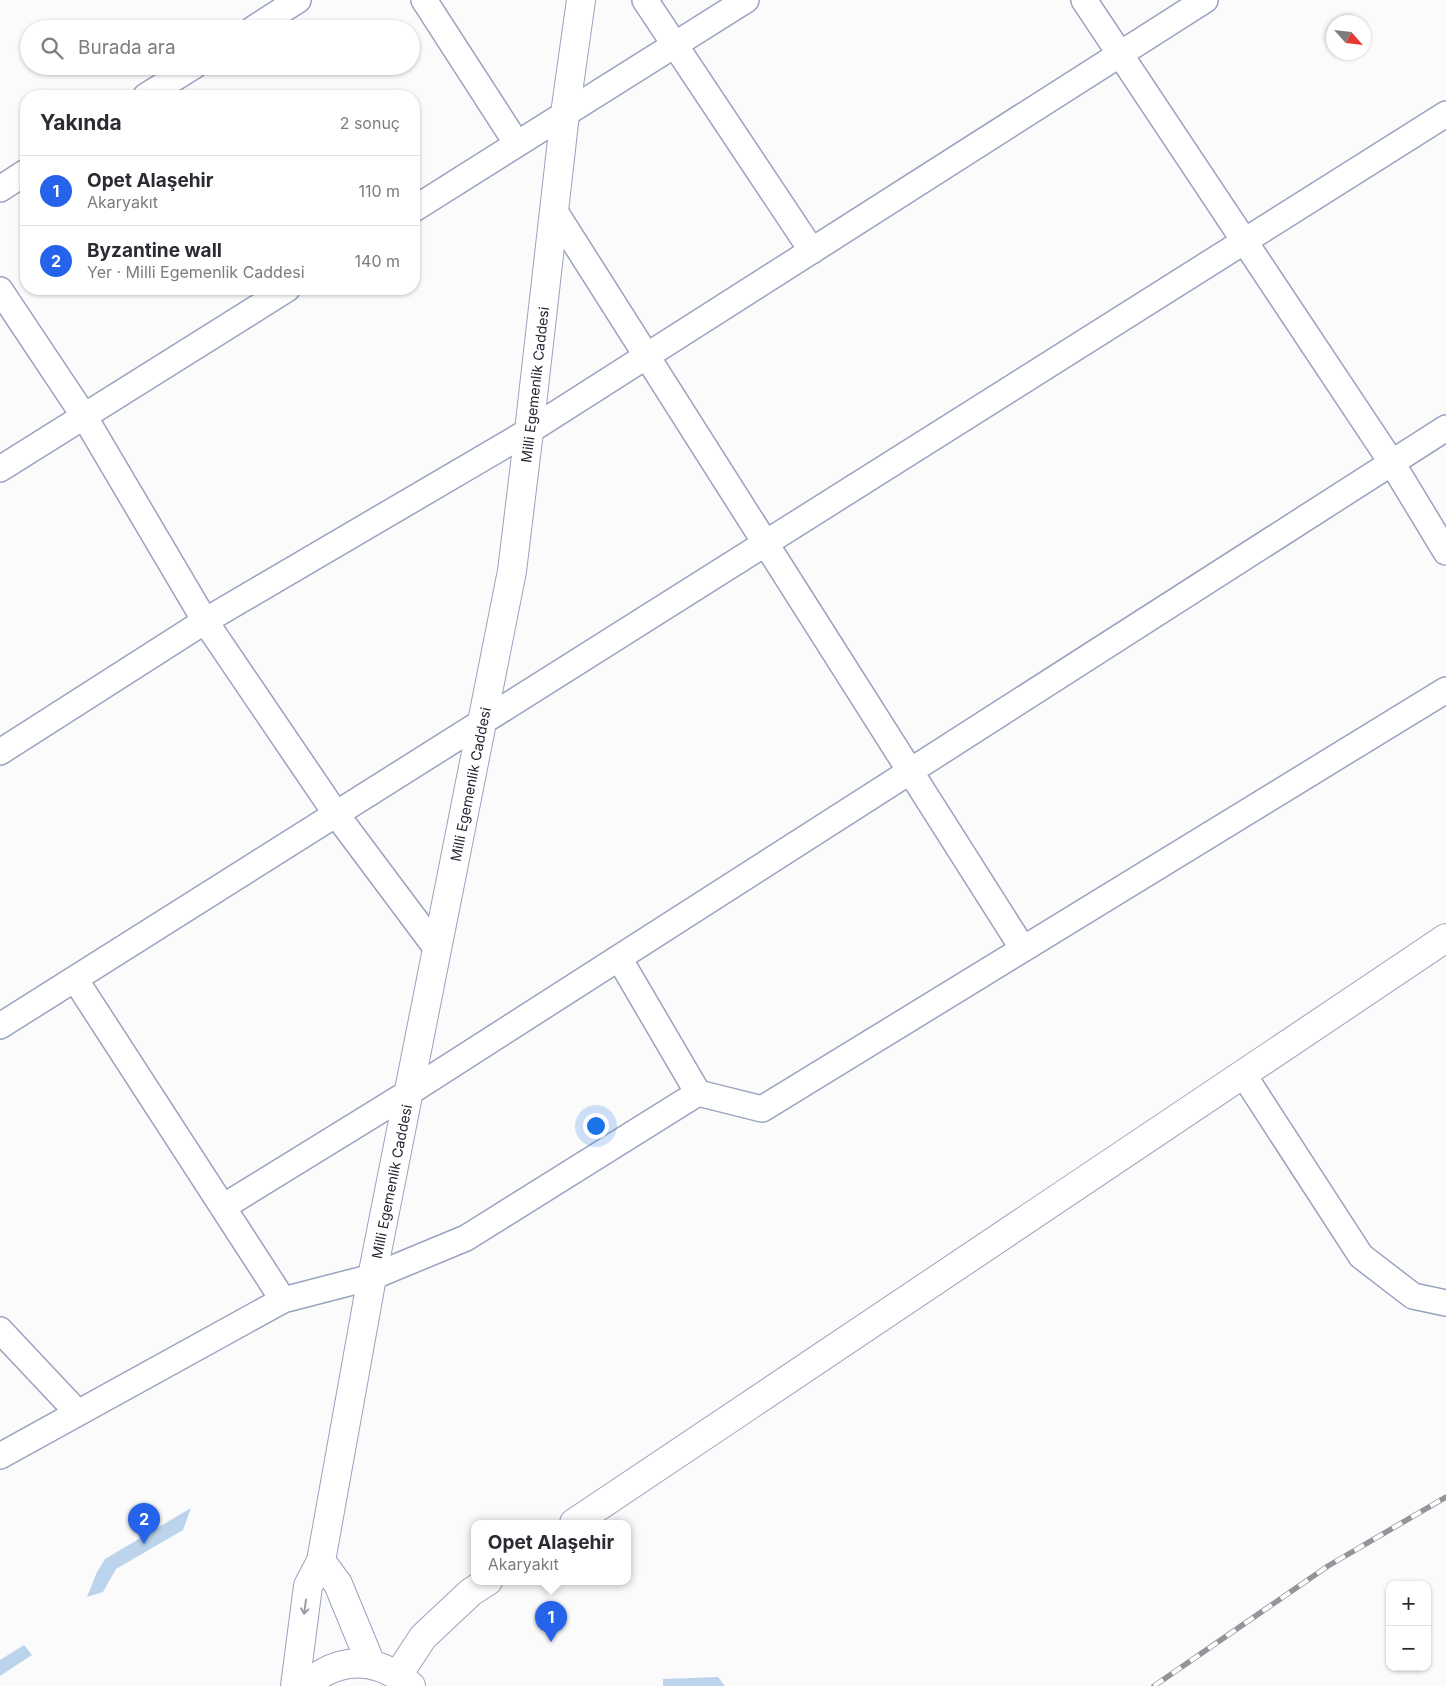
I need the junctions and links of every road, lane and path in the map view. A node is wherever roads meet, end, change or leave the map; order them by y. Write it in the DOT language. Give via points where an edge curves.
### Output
graph roads {
  1 [pos="298,0"];
  2 [pos="424,0"];
  3 [pos="581,0"];
  4 [pos="645,0"];
  5 [pos="746,0"];
  6 [pos="1084,0"];
  7 [pos="1204,0"];
  8 [pos="267,20"];
  9 [pos="675,44"];
  10 [pos="1120,54"];
  11 [pos="180,75"];
  12 [pos="156,90"];
  13 [pos="565,114"];
  14 [pos="1446,114"];
  15 [pos="517,144"];
  16 [pos="20,176"];
  17 [pos="0,189"];
  18 [pos="420,205"];
  19 [pos="554,210"];
  20 [pos="1244,241"];
  21 [pos="812,251"];
  22 [pos="0,290"];
  23 [pos="277,295"];
  24 [pos="647,356"];
  25 [pos="84,416"];
  26 [pos="1446,428"];
  27 [pos="530,430"];
  28 [pos="1392,463"];
  29 [pos="0,469"];
  30 [pos="765,543"];
  31 [pos="1446,552"];
  32 [pos="205,622"];
  33 [pos="1446,690"];
  34 [pos="482,721"];
  35 [pos="0,752"];
  36 [pos="911,771"];
  37 [pos="336,814"];
  38 [pos="1446,938"];
  39 [pos="1023,948"];
  40 [pos="437,949"];
  41 [pos="619,958"];
  42 [pos="75,979"];
  43 [pos="0,1026"];
  44 [pos="1243,1074"];
  45 [pos="408,1093"];
  46 [pos="698,1094"];
  47 [pos="223,1207"];
  48 [pos="372,1277"];
  49 [pos="283,1300"];
  50 [pos="1446,1303"];
  51 [pos="0,1330"];
  52 [pos="78,1413"];
  53 [pos="0,1456"];
  54 [pos="578,1520"];
  55 [pos="321,1561"];
  56 [pos="482,1585"];
  57 [pos="371,1664"];
  58 [pos="405,1680"];
  59 [pos="294,1686"];
  60 [pos="308,1686"];
  1 -- 8 [label="street"];
  2 -- 15 [label="street"];
  3 -- 13 [label="street, Milli Egemenlik Caddesi"];
  4 -- 9 [label="street"];
  5 -- 9 [label="street"];
  6 -- 10 [label="street"];
  7 -- 10 [label="street"];
  9 -- 13 [label="street"];
  9 -- 21 [label="street"];
  10 -- 20 [label="street"];
  10 -- 21 [label="street"];
  11 -- 12 [label="street"];
  13 -- 15 [label="street"];
  13 -- 19 [label="street, Milli Egemenlik Caddesi"];
  14 -- 20 [label="street"];
  15 -- 18 [label="street"];
  16 -- 17 [label="street"];
  19 -- 24 [label="street"];
  19 -- 27 [label="street, Milli Egemenlik Caddesi"];
  20 -- 28 [label="street"];
  20 -- 30 [label="street"];
  21 -- 24 [label="street"];
  22 -- 25 [label="street"];
  23 -- 25 [label="street"];
  24 -- 27 [label="street"];
  24 -- 30 [label="street"];
  25 -- 29 [label="street"];
  25 -- 32 [label="street"];
  26 -- 28 [label="street"];
  27 -- 32 [label="street"];
  27 -- 34 [label="street, Milli Egemenlik Caddesi" via="512,571"];
  28 -- 31 [label="street"];
  28 -- 36 [label="street"];
  30 -- 34 [label="street"];
  30 -- 36 [label="street"];
  32 -- 35 [label="street"];
  32 -- 37 [label="street"];
  33 -- 39 [label="street"];
  34 -- 37 [label="street"];
  34 -- 40 [label="street, Milli Egemenlik Caddesi"];
  36 -- 39 [label="street"];
  36 -- 41 [label="street"];
  37 -- 40 [label="street"];
  37 -- 42 [label="street"];
  38 -- 44 [label="street"];
  39 -- 46 [label="street" via="762,1108"];
  40 -- 45 [label="street, Milli Egemenlik Caddesi"];
  41 -- 45 [label="street"];
  41 -- 46 [label="street"];
  42 -- 43 [label="street"];
  42 -- 47 [label="street"];
  44 -- 50 [label="street" via="1361,1256 1413,1296"];
  44 -- 54 [label="street"];
  45 -- 47 [label="street"];
  45 -- 48 [label="street, Milli Egemenlik Caddesi"];
  46 -- 48 [label="street" via="466,1238"];
  47 -- 49 [label="street"];
  48 -- 49 [label="street"];
  48 -- 55 [label="street, Milli Egemenlik Caddesi"];
  49 -- 52 [label="street"];
  51 -- 52 [label="street"];
  52 -- 53 [label="street"];
  55 -- 57 [label="street" via="338,1584"];
  55 -- 59 [label="street, Milli Egemenlik Caddesi, one-way" via="308,1586"];
  56 -- 58 [label="street" via="423,1637"];
  57 -- 58 [label="street"];
  57 -- 60 [label="street" via="346,1665 323,1673"];
}
